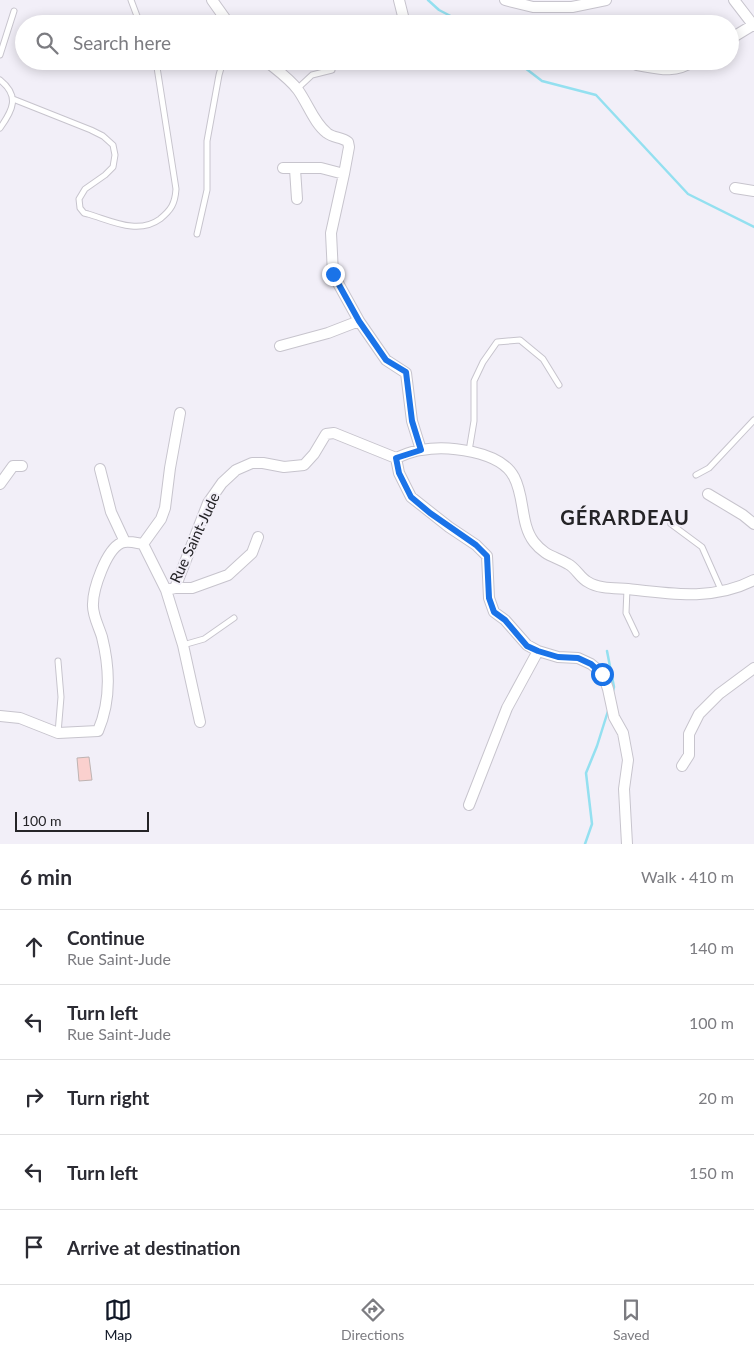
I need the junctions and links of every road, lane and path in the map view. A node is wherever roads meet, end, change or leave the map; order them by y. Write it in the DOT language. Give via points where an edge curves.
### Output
graph roads {
  1 [pos="131,0"];
  2 [pos="212,0"];
  3 [pos="399,0"];
  4 [pos="505,0"];
  5 [pos="606,0"];
  6 [pos="738,1"];
  7 [pos="14,11"];
  8 [pos="137,15"];
  9 [pos="223,15"];
  10 [pos="402,15"];
  11 [pos="754,25"];
  12 [pos="739,34"];
  13 [pos="0,55"];
  14 [pos="157,70"];
  15 [pos="220,70"];
  16 [pos="277,70"];
  17 [pos="332,70"];
  18 [pos="0,80"];
  19 [pos="297,89"];
  20 [pos="13,99"];
  21 [pos="0,128"];
  22 [pos="282,168"];
  23 [pos="295,168"];
  24 [pos="344,174"];
  25 [pos="735,188"];
  26 [pos="754,190"];
  27 [pos="297,199"];
  28 [pos="196,234"];
  29 [pos="359,321"];
  30 [pos="280,346"];
  31 [pos="559,384"];
  32 [pos="180,413"];
  33 [pos="754,420"];
  34 [pos="421,450"];
  35 [pos="470,451"];
  36 [pos="396,458"];
  37 [pos="22,466"];
  38 [pos="100,470"];
  39 [pos="696,475"];
  40 [pos="0,484"];
  41 [pos="708,494"];
  42 [pos="671,524"];
  43 [pos="754,524"];
  44 [pos="258,537"];
  45 [pos="125,542"];
  46 [pos="143,544"];
  47 [pos="754,580"];
  48 [pos="171,589"];
  49 [pos="627,589"];
  50 [pos="723,592"];
  51 [pos="234,618"];
  52 [pos="636,634"];
  53 [pos="183,645"];
  54 [pos="538,651"];
  55 [pos="58,661"];
  56 [pos="754,668"];
  57 [pos="0,716"];
  58 [pos="200,722"];
  59 [pos="58,733"];
  60 [pos="682,766"];
  61 [pos="469,806"];
  62 [pos="627,844"];
  1 -- 8 [label="lane"];
  2 -- 9 [label="street"];
  3 -- 10 [label="street"];
  4 -- 5 [label="street" via="533,8 572,7"];
  6 -- 11 [label="street"];
  7 -- 13 [label="lane"];
  11 -- 12 [label="street"];
  14 -- 20 [label="lane" via="176,190 175,203 153,224 142,227 84,213 80,208 79,199 84,189 114,167 115,155 109,140"];
  15 -- 28 [label="lane" via="207,141 207,190"];
  16 -- 19 [label="street"];
  17 -- 19 [label="lane" via="312,75"];
  18 -- 20 [label="lane" via="9,87"];
  19 -- 24 [label="street" via="320,126 328,134 348,142"];
  20 -- 21 [label="lane" via="12,111"];
  22 -- 23 [label="street"];
  23 -- 24 [label="street" via="322,168"];
  23 -- 27 [label="street"];
  24 -- 29 [label="street" via="331,233 333,274"];
  25 -- 26 [label="street"];
  29 -- 30 [label="street"];
  29 -- 34 [label="street" via="386,360 406,372 412,421"];
  31 -- 35 [label="lane" via="543,359 520,340 497,342 474,381"];
  32 -- 46 [label="street" via="162,519"];
  33 -- 39 [label="lane" via="709,468"];
  34 -- 35 [label="street" via="453,448"];
  34 -- 36 [label="street"];
  35 -- 49 [label="street" via="504,465 514,477 532,540 543,552 569,564 586,582 599,587"];
  36 -- 48 [label="street, Rue Saint-Jude" via="334,433 326,434 304,465 284,467 252,463 236,470 208,503"];
  36 -- 54 [label="street" via="399,473 411,497 487,556 489,598 494,612 527,646"];
  37 -- 40 [label="street" via="13,466"];
  38 -- 45 [label="street" via="111,512"];
  41 -- 43 [label="street"];
  42 -- 50 [label="lane" via="702,547"];
  44 -- 48 [label="street" via="252,553 228,575 192,588"];
  45 -- 46 [label="street"];
  45 -- 59 [label="street" via="113,549 96,585 92,606 107,660 105,715 98,731"];
  46 -- 48 [label="street, Rue Saint-Jude"];
  47 -- 50 [label="street"];
  48 -- 53 [label="street"];
  49 -- 50 [label="street" via="701,596"];
  49 -- 52 [label="lane" via="626,613"];
  51 -- 53 [label="lane" via="204,639"];
  53 -- 58 [label="street"];
  54 -- 61 [label="street" via="507,708"];
  54 -- 62 [label="street" via="578,658 602,674 614,717 623,733 628,760 624,788"];
  55 -- 59 [label="lane" via="61,697"];
  56 -- 60 [label="street" via="698,714 689,734 689,755"];
  57 -- 59 [label="street" via="20,718"];
}
